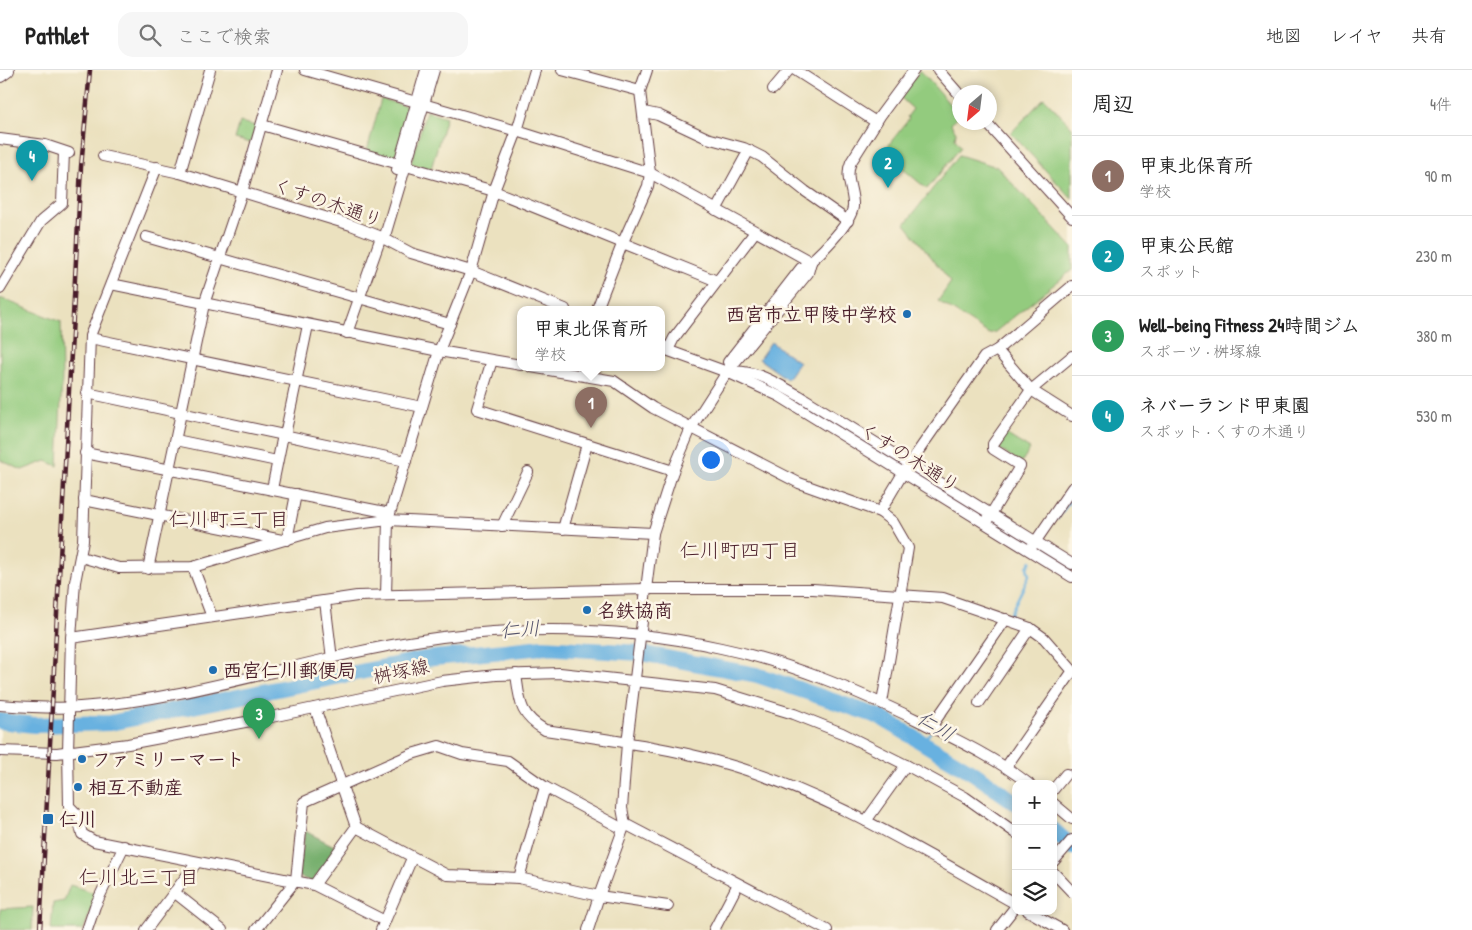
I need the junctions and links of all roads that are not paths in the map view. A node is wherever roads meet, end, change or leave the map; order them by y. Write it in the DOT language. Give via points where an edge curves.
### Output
graph roads {
  1 [pos="7,70"];
  2 [pos="210,70"];
  3 [pos="278,70"];
  4 [pos="305,70"];
  5 [pos="426,70"];
  6 [pos="434,70"];
  7 [pos="535,70"];
  8 [pos="562,70"];
  9 [pos="647,70"];
  10 [pos="789,70"];
  11 [pos="795,70"];
  12 [pos="914,70"];
  13 [pos="938,70"];
  14 [pos="0,75"];
  15 [pos="952,85"];
  16 [pos="773,89"];
  17 [pos="640,92"];
  18 [pos="420,103"];
  19 [pos="644,112"];
  20 [pos="876,122"];
  21 [pos="262,125"];
  22 [pos="993,130"];
  23 [pos="517,131"];
  24 [pos="0,139"];
  25 [pos="749,150"];
  26 [pos="103,156"];
  27 [pos="402,166"];
  28 [pos="157,167"];
  29 [pos="180,173"];
  30 [pos="650,173"];
  31 [pos="494,191"];
  32 [pos="242,192"];
  33 [pos="716,210"];
  34 [pos="1072,217"];
  35 [pos="848,221"];
  36 [pos="755,232"];
  37 [pos="146,237"];
  38 [pos="381,237"];
  39 [pos="623,242"];
  40 [pos="218,258"];
  41 [pos="811,262"];
  42 [pos="471,271"];
  43 [pos="717,281"];
  44 [pos="111,284"];
  45 [pos="1072,286"];
  46 [pos="0,289"];
  47 [pos="359,298"];
  48 [pos="204,304"];
  49 [pos="558,306"];
  50 [pos="598,306"];
  51 [pos="450,324"];
  52 [pos="308,325"];
  53 [pos="347,333"];
  54 [pos="90,338"];
  55 [pos="665,348"];
  56 [pos="665,349"];
  57 [pos="997,350"];
  58 [pos="439,351"];
  59 [pos="1072,356"];
  60 [pos="193,358"];
  61 [pos="492,360"];
  62 [pos="517,364"];
  63 [pos="555,371"];
  64 [pos="727,372"];
  65 [pos="296,380"];
  66 [pos="1031,390"];
  67 [pos="86,393"];
  68 [pos="422,406"];
  69 [pos="182,413"];
  70 [pos="1072,416"];
  71 [pos="690,428"];
  72 [pos="284,435"];
  73 [pos="176,440"];
  74 [pos="587,444"];
  75 [pos="85,452"];
  76 [pos="277,461"];
  77 [pos="406,461"];
  78 [pos="910,464"];
  79 [pos="169,469"];
  80 [pos="673,471"];
  81 [pos="528,472"];
  82 [pos="903,473"];
  83 [pos="1072,488"];
  84 [pos="272,489"];
  85 [pos="296,494"];
  86 [pos="84,500"];
  87 [pos="880,512"];
  88 [pos="991,514"];
  89 [pos="158,515"];
  90 [pos="389,516"];
  91 [pos="985,524"];
  92 [pos="502,526"];
  93 [pos="563,529"];
  94 [pos="653,534"];
  95 [pos="286,540"];
  96 [pos="1032,547"];
  97 [pos="81,557"];
  98 [pos="1072,564"];
  99 [pos="192,567"];
  100 [pos="148,568"];
  101 [pos="1072,577"];
  102 [pos="646,589"];
  103 [pos="386,595"];
  104 [pos="900,595"];
  105 [pos="324,601"];
  106 [pos="212,617"];
  107 [pos="1006,619"];
  108 [pos="1030,628"];
  109 [pos="641,635"];
  110 [pos="71,638"];
  111 [pos="332,659"];
  112 [pos="1072,671"];
  113 [pos="516,674"];
  114 [pos="634,680"];
  115 [pos="882,703"];
  116 [pos="979,703"];
  117 [pos="0,705"];
  118 [pos="69,708"];
  119 [pos="315,708"];
  120 [pos="931,727"];
  121 [pos="627,743"];
  122 [pos="68,750"];
  123 [pos="0,751"];
  124 [pos="906,765"];
  125 [pos="1006,767"];
  126 [pos="1066,774"];
  127 [pos="1024,780"];
  128 [pos="1057,785"];
  129 [pos="342,786"];
  130 [pos="545,787"];
  131 [pos="1057,806"];
  132 [pos="1072,819"];
  133 [pos="866,821"];
  134 [pos="624,826"];
  135 [pos="356,827"];
  136 [pos="1012,830"];
  137 [pos="1072,840"];
  138 [pos="124,846"];
  139 [pos="1057,857"];
  140 [pos="412,858"];
  141 [pos="197,862"];
  142 [pos="1057,876"];
  143 [pos="519,878"];
  144 [pos="296,880"];
  145 [pos="738,884"];
  146 [pos="314,885"];
  147 [pos="174,892"];
  148 [pos="1072,892"];
  149 [pos="599,896"];
  150 [pos="1012,903"];
  151 [pos="668,906"];
  152 [pos="1012,910"];
  153 [pos="1035,915"];
  154 [pos="383,925"];
  155 [pos="87,930"];
  156 [pos="146,930"];
  157 [pos="222,930"];
  158 [pos="256,930"];
  159 [pos="588,930"];
  160 [pos="714,930"];
  161 [pos="827,930"];
  162 [pos="997,930"];
  163 [pos="1062,930"];
  1 -- 14 [label="main road"];
  2 -- 29 [label="street"];
  3 -- 21 [label="street"];
  4 -- 18 [label="street"];
  5 -- 18 [label="street"];
  6 -- 18 [label="street"];
  7 -- 23 [label="street"];
  8 -- 17 [label="street"];
  9 -- 17 [label="street"];
  10 -- 16 [label="street"];
  11 -- 20 [label="street"];
  12 -- 20 [label="street"];
  13 -- 15 [label="street"];
  17 -- 19 [label="street"];
  18 -- 23 [label="street"];
  18 -- 27 [label="street"];
  19 -- 25 [label="street" via="658,115 707,138"];
  19 -- 30 [label="street"];
  20 -- 35 [label="street" via="848,170 853,207"];
  21 -- 27 [label="street"];
  21 -- 32 [label="street"];
  22 -- 34 [label="street"];
  23 -- 30 [label="street"];
  23 -- 31 [label="street"];
  24 -- 46 [label="street" via="45,145 67,153 62,203 41,222"];
  25 -- 33 [label="street"];
  25 -- 35 [label="street"];
  26 -- 28 [label="street, くすの木通り"];
  27 -- 31 [label="street"];
  27 -- 38 [label="street"];
  28 -- 29 [label="street, くすの木通り"];
  28 -- 44 [label="street"];
  29 -- 32 [label="street, くすの木通り"];
  30 -- 33 [label="street"];
  30 -- 39 [label="street" via="648,186"];
  31 -- 39 [label="street"];
  31 -- 42 [label="street"];
  32 -- 38 [label="street, くすの木通り"];
  32 -- 40 [label="street"];
  33 -- 36 [label="street"];
  35 -- 41 [label="street"];
  36 -- 41 [label="street"];
  36 -- 43 [label="street"];
  37 -- 40 [label="street"];
  38 -- 42 [label="street, くすの木通り" via="411,253"];
  38 -- 47 [label="street"];
  39 -- 43 [label="street"];
  39 -- 50 [label="street"];
  40 -- 47 [label="street"];
  40 -- 48 [label="street"];
  41 -- 64 [label="street" via="801,268 728,362"];
  42 -- 49 [label="street, くすの木通り"];
  42 -- 51 [label="street"];
  43 -- 55 [label="street"];
  44 -- 48 [label="street"];
  44 -- 54 [label="street"];
  45 -- 57 [label="street"];
  47 -- 51 [label="street"];
  47 -- 53 [label="street"];
  48 -- 52 [label="street"];
  48 -- 60 [label="street"];
  51 -- 58 [label="street"];
  52 -- 53 [label="street"];
  52 -- 65 [label="street"];
  53 -- 58 [label="street"];
  54 -- 60 [label="street"];
  54 -- 67 [label="street"];
  56 -- 64 [label="street, くすの木通り"];
  57 -- 66 [label="street"];
  57 -- 78 [label="street" via="984,357"];
  58 -- 61 [label="street"];
  58 -- 68 [label="street"];
  59 -- 66 [label="street"];
  60 -- 65 [label="street"];
  60 -- 69 [label="street"];
  61 -- 62 [label="street"];
  61 -- 74 [label="street" via="477,409"];
  63 -- 71 [label="street" via="614,381"];
  64 -- 71 [label="street"];
  64 -- 78 [label="street, くすの木通り" via="739,370 771,381"];
  64 -- 82 [label="street, くすの木通り" via="779,396"];
  65 -- 68 [label="street"];
  65 -- 72 [label="street"];
  66 -- 70 [label="street"];
  66 -- 88 [label="street" via="993,444 993,449 1020,466"];
  67 -- 69 [label="street"];
  67 -- 75 [label="street"];
  68 -- 77 [label="street"];
  69 -- 72 [label="street"];
  69 -- 73 [label="street"];
  71 -- 80 [label="street"];
  71 -- 87 [label="street" via="799,483"];
  72 -- 76 [label="street"];
  72 -- 77 [label="street"];
  73 -- 76 [label="street"];
  73 -- 79 [label="street"];
  74 -- 80 [label="street"];
  74 -- 93 [label="street"];
  75 -- 79 [label="street"];
  75 -- 86 [label="street"];
  76 -- 84 [label="street"];
  77 -- 90 [label="street"];
  78 -- 82 [label="street"];
  78 -- 88 [label="street, くすの木通り"];
  79 -- 84 [label="street"];
  79 -- 89 [label="street"];
  80 -- 94 [label="street"];
  81 -- 92 [label="street"];
  82 -- 87 [label="street"];
  82 -- 91 [label="street, くすの木通り"];
  83 -- 96 [label="street"];
  84 -- 85 [label="street"];
  85 -- 90 [label="street"];
  85 -- 95 [label="street"];
  86 -- 89 [label="street"];
  86 -- 97 [label="street"];
  87 -- 104 [label="street" via="893,522 908,548"];
  88 -- 91 [label="street"];
  88 -- 96 [label="street, くすの木通り"];
  89 -- 95 [label="street"];
  89 -- 100 [label="street"];
  90 -- 92 [label="street"];
  90 -- 95 [label="street" via="325,528"];
  90 -- 103 [label="street"];
  91 -- 96 [label="street, くすの木通り"];
  92 -- 93 [label="street"];
  93 -- 94 [label="street"];
  94 -- 102 [label="street"];
  95 -- 99 [label="street"];
  96 -- 98 [label="street, くすの木通り"];
  96 -- 101 [label="street, くすの木通り"];
  97 -- 100 [label="street" via="119,568"];
  97 -- 110 [label="street" via="74,582"];
  99 -- 100 [label="street"];
  99 -- 106 [label="street"];
  102 -- 103 [label="street"];
  102 -- 104 [label="street" via="813,588"];
  102 -- 109 [label="street"];
  103 -- 105 [label="street"];
  104 -- 107 [label="street" via="943,598"];
  104 -- 115 [label="street"];
  105 -- 106 [label="street"];
  105 -- 111 [label="street"];
  106 -- 110 [label="street"];
  107 -- 108 [label="street"];
  107 -- 120 [label="street"];
  108 -- 112 [label="street" via="1044,638"];
  108 -- 116 [label="street"];
  109 -- 111 [label="street" via="510,630 421,640"];
  109 -- 114 [label="street"];
  109 -- 115 [label="street" via="722,648 827,681"];
  110 -- 118 [label="street"];
  111 -- 118 [label="street" via="140,700"];
  112 -- 125 [label="street"];
  113 -- 114 [label="street, 桝塚線" via="560,673"];
  113 -- 119 [label="street, 桝塚線" via="442,681"];
  113 -- 121 [label="street" via="520,707 545,730"];
  114 -- 121 [label="street"];
  114 -- 124 [label="street, 桝塚線" via="715,690 794,714 842,733"];
  115 -- 120 [label="street"];
  117 -- 118 [label="street"];
  118 -- 122 [label="street"];
  119 -- 122 [label="street, 桝塚線" via="160,739"];
  119 -- 129 [label="street"];
  120 -- 125 [label="street"];
  121 -- 133 [label="street" via="718,761 796,788"];
  121 -- 134 [label="street" via="622,808"];
  122 -- 123 [label="street, 桝塚線" via="57,753"];
  122 -- 138 [label="street" via="69,806 77,814 82,834 94,841"];
  124 -- 133 [label="street"];
  124 -- 136 [label="street, 桝塚線" via="965,797"];
  125 -- 127 [label="street"];
  126 -- 128 [label="street"];
  129 -- 130 [label="street" via="412,754 439,746 462,754 508,761"];
  129 -- 135 [label="street"];
  129 -- 144 [label="street" via="304,802"];
  130 -- 134 [label="street"];
  130 -- 143 [label="street"];
  131 -- 132 [label="street"];
  133 -- 150 [label="street"];
  134 -- 145 [label="street"];
  134 -- 149 [label="street"];
  135 -- 140 [label="street"];
  135 -- 146 [label="street"];
  137 -- 139 [label="street"];
  138 -- 141 [label="street"];
  138 -- 155 [label="street"];
  140 -- 143 [label="street" via="447,875"];
  140 -- 154 [label="street"];
  141 -- 144 [label="street"];
  141 -- 147 [label="street"];
  142 -- 148 [label="street"];
  143 -- 149 [label="street"];
  144 -- 146 [label="street"];
  144 -- 158 [label="street"];
  145 -- 160 [label="street"];
  145 -- 161 [label="street"];
  146 -- 154 [label="street"];
  147 -- 156 [label="street"];
  147 -- 157 [label="street"];
  149 -- 151 [label="street"];
  149 -- 159 [label="street"];
  152 -- 162 [label="street"];
  153 -- 163 [label="street"];
}
